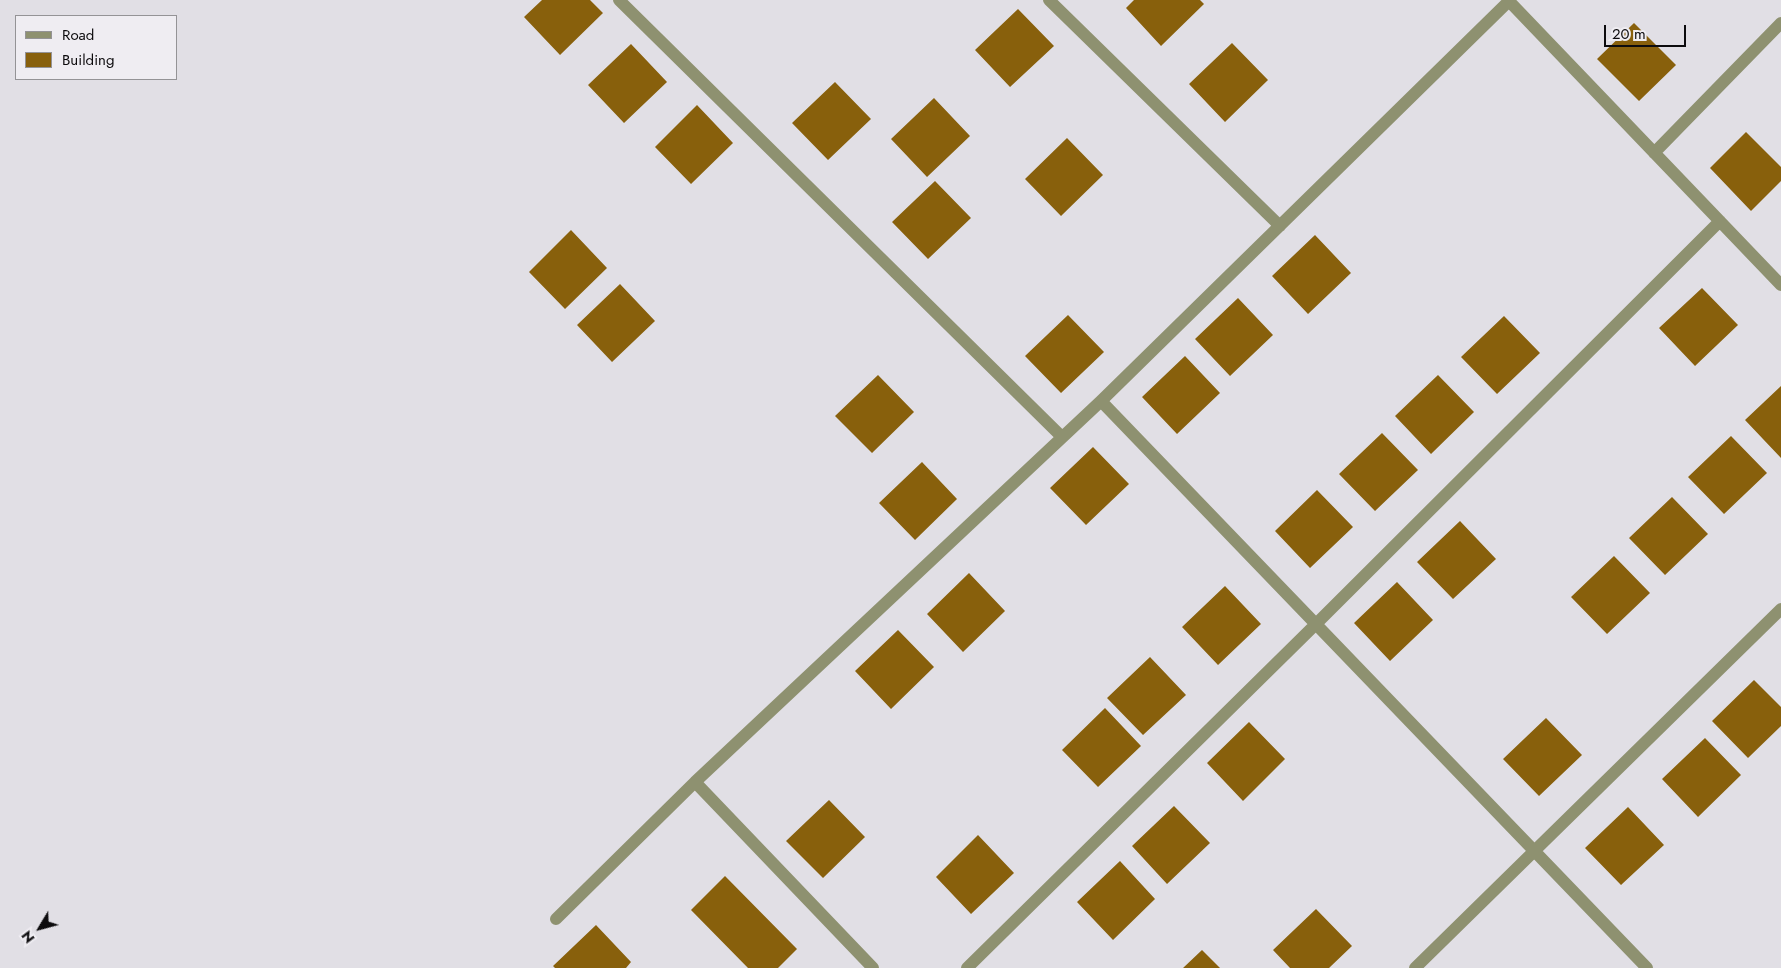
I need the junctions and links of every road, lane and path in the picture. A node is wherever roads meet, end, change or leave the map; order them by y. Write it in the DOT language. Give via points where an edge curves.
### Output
graph roads {
  1 [pos="619,0"];
  2 [pos="1049,0"];
  3 [pos="1509,1"];
  4 [pos="1781,23"];
  5 [pos="1654,153"];
  6 [pos="1720,221"];
  7 [pos="1280,226"];
  8 [pos="1781,285"];
  9 [pos="1101,401"];
  10 [pos="1062,437"];
  11 [pos="1781,609"];
  12 [pos="1317,623"];
  13 [pos="695,782"];
  14 [pos="1534,851"];
  15 [pos="556,919"];
  16 [pos="873,968"];
  17 [pos="967,968"];
  18 [pos="1415,968"];
  19 [pos="1647,968"];
  1 -- 10 [label="street"];
  2 -- 7 [label="street"];
  3 -- 5 [label="street"];
  3 -- 7 [label="street"];
  4 -- 5 [label="street"];
  5 -- 6 [label="street"];
  6 -- 8 [label="street"];
  6 -- 12 [label="street"];
  7 -- 9 [label="street"];
  9 -- 10 [label="street"];
  9 -- 12 [label="street"];
  10 -- 13 [label="street"];
  11 -- 14 [label="street"];
  12 -- 14 [label="street"];
  12 -- 17 [label="street"];
  13 -- 15 [label="street"];
  13 -- 16 [label="street"];
  14 -- 18 [label="street"];
  14 -- 19 [label="street"];
}
